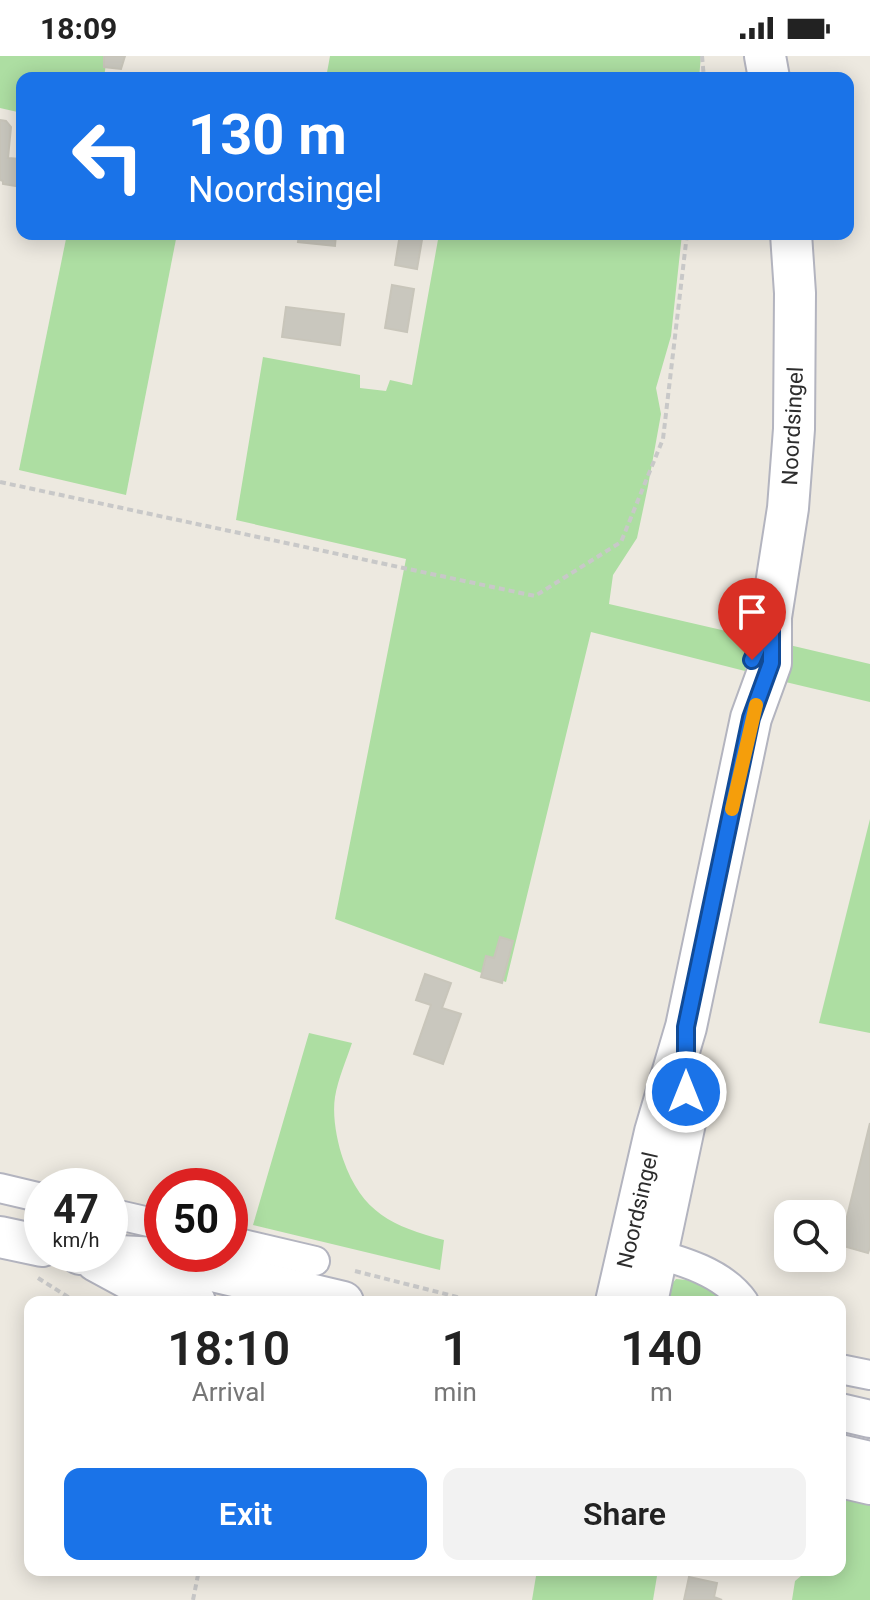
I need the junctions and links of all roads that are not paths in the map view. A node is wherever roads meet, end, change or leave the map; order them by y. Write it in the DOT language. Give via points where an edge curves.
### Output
graph roads {
  1 [pos="791,240"];
  2 [pos="0,1188"];
  3 [pos="24,1194"];
  4 [pos="0,1237"];
  5 [pos="248,1245"];
  6 [pos="642,1249"];
  7 [pos="24,1252"];
  8 [pos="128,1257"];
  9 [pos="315,1261"];
  10 [pos="116,1272"];
  11 [pos="178,1296"];
  12 [pos="318,1296"];
  13 [pos="619,1296"];
  14 [pos="646,1296"];
  15 [pos="738,1296"];
  16 [pos="846,1370"];
  17 [pos="870,1375"];
  18 [pos="846,1413"];
  19 [pos="870,1419"];
  20 [pos="846,1454"];
  21 [pos="870,1460"];
  22 [pos="846,1484"];
  23 [pos="870,1490"];
  1 -- 6 [label="main road, Noordsingel" via="794,429 771,617 771,663 751,718 686,1027 655,1132"];
  2 -- 3 [label="street"];
  4 -- 7 [label="main road"];
  5 -- 9 [label="street"];
  6 -- 13 [label="main road, Noordsingel"];
  6 -- 14 [label="main road, Noordsingel"];
  6 -- 15 [label="street" via="726,1283"];
  8 -- 12 [label="main road" via="158,1258"];
  10 -- 11 [label="main road"];
  16 -- 17 [label="street"];
  18 -- 19 [label="street"];
  20 -- 21 [label="street"];
  22 -- 23 [label="street"];
}
